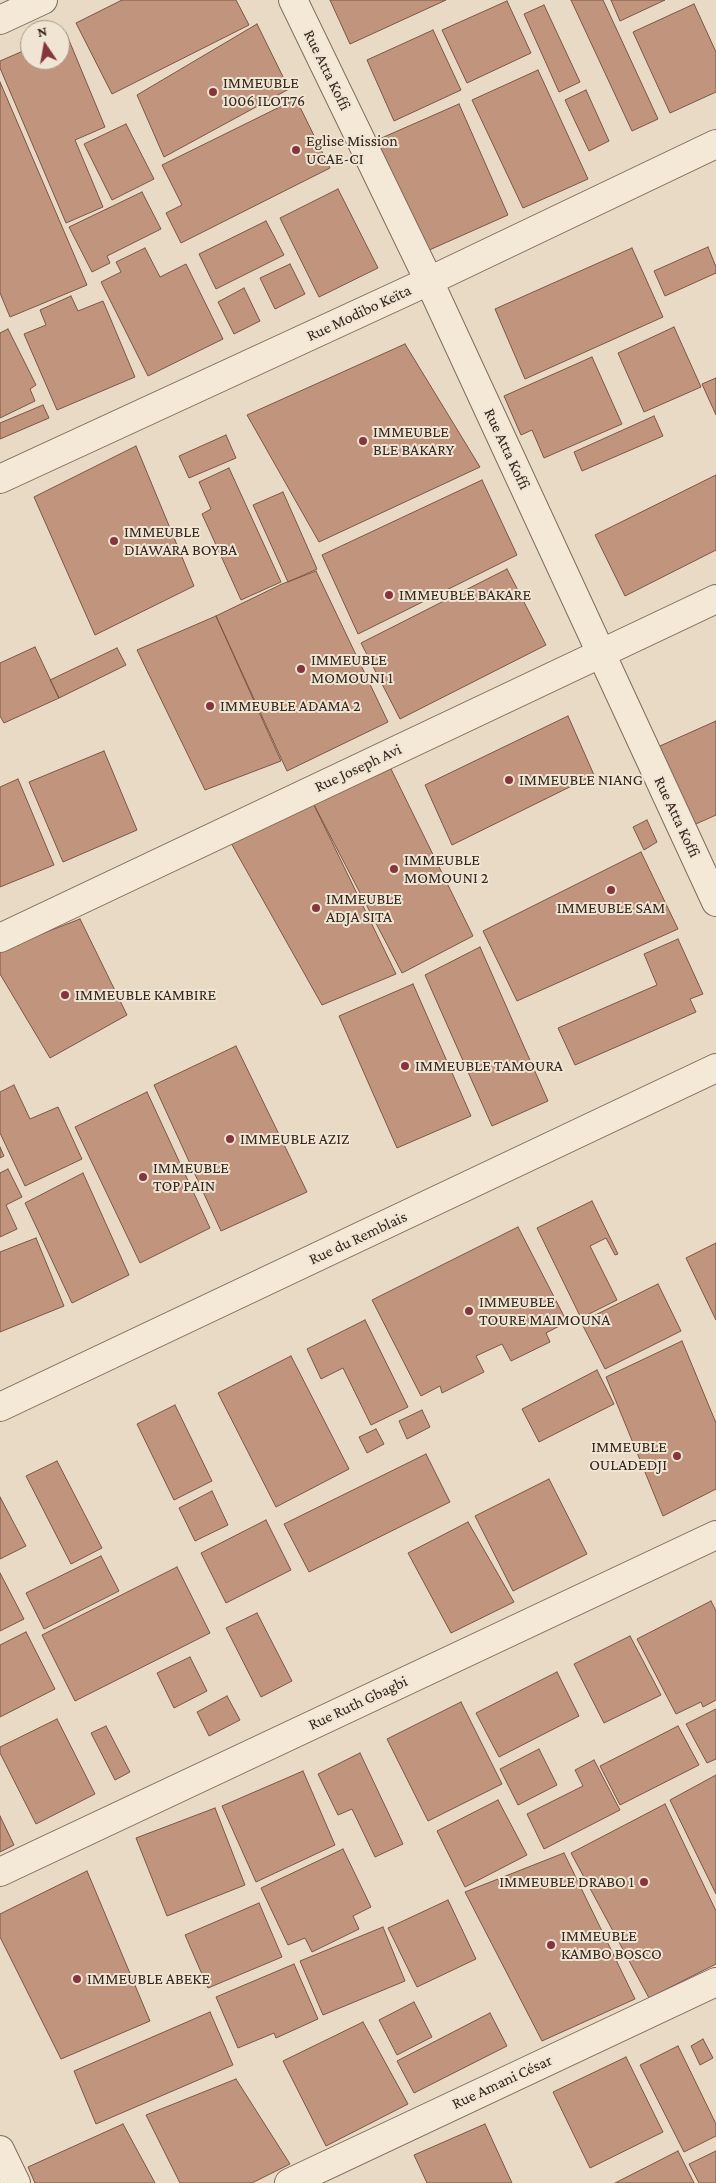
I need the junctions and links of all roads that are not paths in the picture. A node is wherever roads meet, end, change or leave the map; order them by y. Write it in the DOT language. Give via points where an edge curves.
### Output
graph roads {
  1 [pos="43,0"];
  2 [pos="293,0"];
  3 [pos="0,20"];
  4 [pos="716,144"];
  5 [pos="429,281"];
  6 [pos="0,479"];
  7 [pos="716,599"];
  8 [pos="602,653"];
  9 [pos="716,902"];
  10 [pos="0,938"];
  11 [pos="716,1068"];
  12 [pos="0,1407"];
  13 [pos="716,1535"];
  14 [pos="0,1872"];
  15 [pos="716,1982"];
  16 [pos="0,2150"];
  17 [pos="16,2183"];
  18 [pos="289,2183"];
  1 -- 3 [label="street"];
  2 -- 5 [label="street, Rue Atta Koffi"];
  4 -- 5 [label="street, Rue Modibo Keïta"];
  5 -- 6 [label="street, Rue Modibo Keïta"];
  5 -- 8 [label="street, Rue Atta Koffi"];
  7 -- 8 [label="street, Rue Joseph Avi"];
  8 -- 9 [label="street, Rue Atta Koffi"];
  8 -- 10 [label="street, Rue Joseph Avi"];
  11 -- 12 [label="street, Rue du Remblais"];
  13 -- 14 [label="street, Rue Ruth Gbagbi"];
  15 -- 18 [label="street, Rue Amani César"];
  16 -- 17 [label="street"];
}
